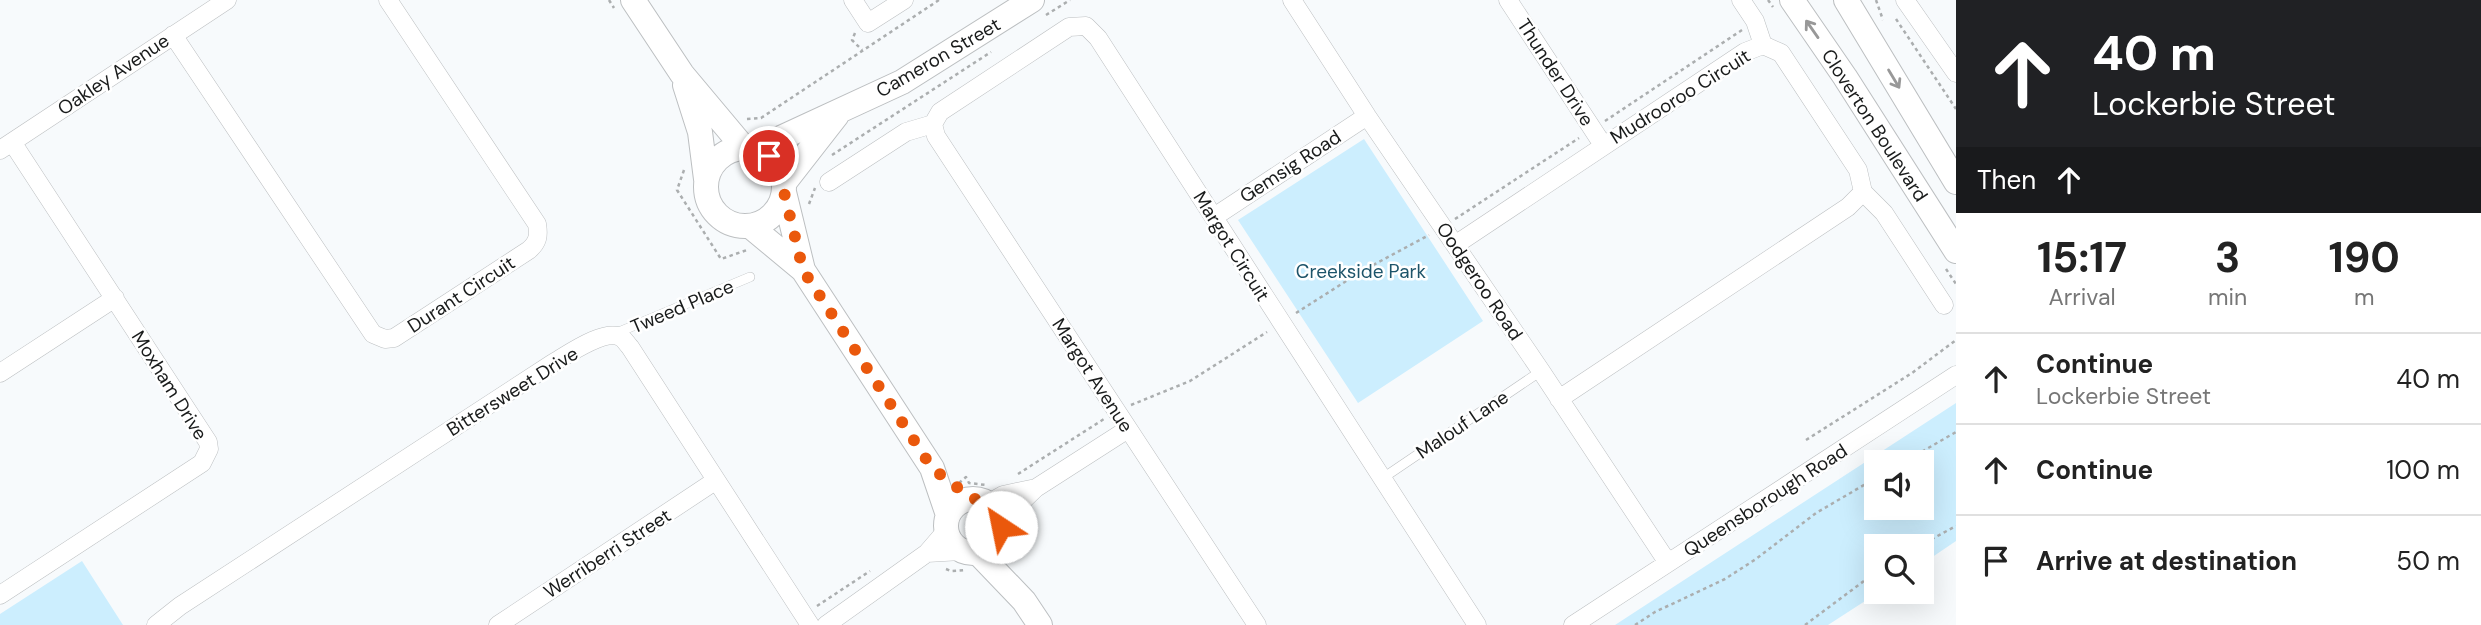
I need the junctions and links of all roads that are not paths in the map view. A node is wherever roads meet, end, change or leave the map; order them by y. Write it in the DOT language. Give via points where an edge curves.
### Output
graph roads {
  1 [pos="227,0"];
  2 [pos="388,0"];
  3 [pos="633,0"];
  4 [pos="853,0"];
  5 [pos="904,0"];
  6 [pos="1032,0"];
  7 [pos="1292,0"];
  8 [pos="1508,0"];
  9 [pos="1741,0"];
  10 [pos="1792,0"];
  11 [pos="1846,0"];
  12 [pos="1898,6"];
  13 [pos="173,35"];
  14 [pos="1763,45"];
  15 [pos="1956,73"];
  16 [pos="681,74"];
  17 [pos="842,109"];
  18 [pos="1367,116"];
  19 [pos="933,124"];
  20 [pos="1603,145"];
  21 [pos="6,146"];
  22 [pos="751,149"];
  23 [pos="706,179"];
  24 [pos="829,182"];
  25 [pos="1956,182"];
  26 [pos="784,188"];
  27 [pos="1863,192"];
  28 [pos="1214,216"];
  29 [pos="750,226"];
  30 [pos="1455,244"];
  31 [pos="1956,251"];
  32 [pos="803,270"];
  33 [pos="751,277"];
  34 [pos="115,298"];
  35 [pos="1944,305"];
  36 [pos="612,335"];
  37 [pos="1541,371"];
  38 [pos="0,373"];
  39 [pos="1956,375"];
  40 [pos="1559,399"];
  41 [pos="1128,429"];
  42 [pos="932,468"];
  43 [pos="1383,478"];
  44 [pos="715,481"];
  45 [pos="984,504"];
  46 [pos="947,523"];
  47 [pos="970,552"];
  48 [pos="927,553"];
  49 [pos="1668,563"];
  50 [pos="0,595"];
  51 [pos="1024,601"];
  52 [pos="807,620"];
  53 [pos="156,625"];
  54 [pos="498,625"];
  55 [pos="826,625"];
  56 [pos="1040,625"];
  57 [pos="1256,625"];
  58 [pos="1478,625"];
  59 [pos="1573,625"];
  1 -- 13 [label="street, Oakley Avenue"];
  2 -- 13 [label="street, Durant Circuit" via="537,225 539,235 529,250 385,340 372,332"];
  3 -- 16 [label="street"];
  4 -- 5 [label="street" via="868,23"];
  6 -- 17 [label="street, Cameron Street" via="902,82"];
  7 -- 18 [label="street, Oodgeroo Road"];
  8 -- 20 [label="street, Thunder Drive"];
  9 -- 14 [label="street"];
  31 -- 10 [label="street, Cloverton Boulevard, one-way"];
  11 -- 25 [label="street, Cloverton Boulevard, one-way"];
  12 -- 15 [label="street"];
  13 -- 21 [label="street, Oakley Avenue"];
  14 -- 20 [label="street, Mudrooroo Circuit" via="1745,52"];
  14 -- 27 [label="street, Mudrooroo Circuit" via="1781,53 1858,170"];
  16 -- 22 [label="street"];
  16 -- 23 [label="street" via="699,132"];
  17 -- 22 [label="street, Cameron Street"];
  17 -- 26 [label="street"];
  18 -- 28 [label="street, Gemsig Road"];
  18 -- 30 [label="street, Oodgeroo Road"];
  19 -- 24 [label="street" via="906,132"];
  19 -- 28 [label="street, Margot Circuit" via="940,112 1069,27 1087,26"];
  19 -- 41 [label="street, Margot Avenue"];
  20 -- 30 [label="street, Mudrooroo Circuit"];
  21 -- 34 [label="street, Moxham Drive"];
  22 -- 23 [label="street" via="731,150 719,157"];
  22 -- 26 [label="street" via="769,156 778,166"];
  23 -- 29 [label="street" via="709,204 716,214 737,226"];
  26 -- 29 [label="street" via="772,216"];
  26 -- 32 [label="street"];
  27 -- 35 [label="street" via="1884,213"];
  27 -- 40 [label="street" via="1848,207"];
  28 -- 43 [label="street, Margot Circuit"];
  29 -- 32 [label="street"];
  30 -- 37 [label="street, Oodgeroo Road"];
  32 -- 42 [label="street"];
  33 -- 36 [label="lane, Tweed Place"];
  34 -- 38 [label="street"];
  34 -- 50 [label="street, Moxham Drive" via="208,442 207,456"];
  36 -- 44 [label="street" via="630,347"];
  36 -- 53 [label="street, Bittersweet Drive" via="553,363"];
  37 -- 40 [label="street, Oodgeroo Road"];
  37 -- 43 [label="lane, Malouf Lane"];
  39 -- 49 [label="street, Queensborough Road"];
  40 -- 49 [label="street, Oodgeroo Road"];
  41 -- 45 [label="street" via="1036,488 1014,509"];
  41 -- 57 [label="street, Margot Avenue"];
  42 -- 45 [label="street"];
  42 -- 46 [label="street"];
  43 -- 58 [label="street, Margot Circuit"];
  44 -- 52 [label="street"];
  44 -- 54 [label="street, Werriberri Street"];
  45 -- 46 [label="street" via="954,506"];
  45 -- 47 [label="street" via="994,544"];
  45 -- 51 [label="street"];
  46 -- 47 [label="street" via="949,539"];
  46 -- 48 [label="street"];
  47 -- 48 [label="street"];
  47 -- 51 [label="street"];
  48 -- 55 [label="street"];
  49 -- 59 [label="street, Queensborough Road"];
  51 -- 56 [label="street"];
}
